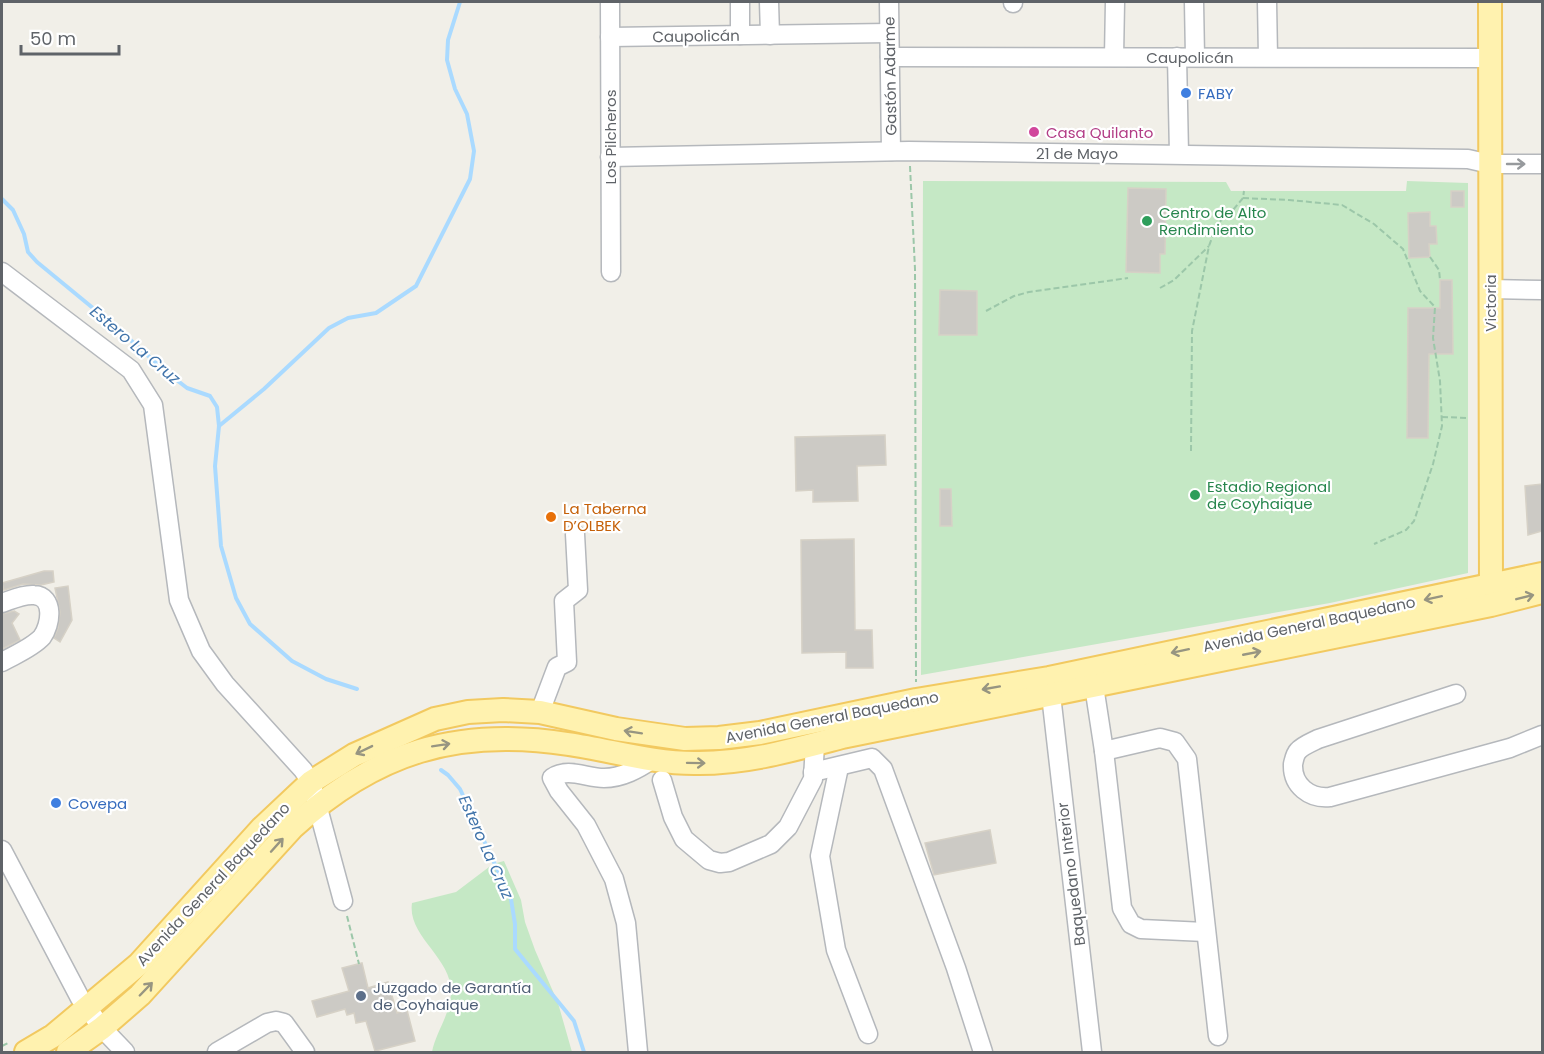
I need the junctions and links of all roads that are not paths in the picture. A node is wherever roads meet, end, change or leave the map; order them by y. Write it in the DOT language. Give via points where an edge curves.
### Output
graph roads {
  1 [pos="610,2"];
  2 [pos="740,2"];
  3 [pos="769,2"];
  4 [pos="889,2"];
  5 [pos="1115,2"];
  6 [pos="1194,2"];
  7 [pos="1267,2"];
  8 [pos="1490,2"];
  9 [pos="890,33"];
  10 [pos="740,35"];
  11 [pos="770,35"];
  12 [pos="610,37"];
  13 [pos="890,57"];
  14 [pos="1114,57"];
  15 [pos="1186,57"];
  16 [pos="1268,57"];
  17 [pos="1490,58"];
  18 [pos="900,151"];
  19 [pos="1179,154"];
  20 [pos="610,157"];
  21 [pos="1490,164"];
  22 [pos="1542,164"];
  23 [pos="2,272"];
  24 [pos="610,272"];
  25 [pos="1490,289"];
  26 [pos="1542,290"];
  27 [pos="575,534"];
  28 [pos="1542,574"];
  29 [pos="1542,592"];
  30 [pos="1491,596"];
  31 [pos="2,603"];
  32 [pos="2,662"];
  33 [pos="1094,686"];
  34 [pos="1456,694"];
  35 [pos="1051,695"];
  36 [pos="540,712"];
  37 [pos="1542,735"];
  38 [pos="814,744"];
  39 [pos="1104,751"];
  40 [pos="653,759"];
  41 [pos="838,768"];
  42 [pos="813,772"];
  43 [pos="662,780"];
  44 [pos="310,782"];
  45 [pos="317,805"];
  46 [pos="2,850"];
  47 [pos="343,901"];
  48 [pos="1205,932"];
  49 [pos="87,1008"];
  50 [pos="102,1028"];
  51 [pos="868,1034"];
  52 [pos="53,1036"];
  53 [pos="1218,1036"];
  54 [pos="16,1053"];
  55 [pos="26,1053"];
  56 [pos="68,1053"];
  57 [pos="125,1053"];
  58 [pos="217,1053"];
  59 [pos="305,1053"];
  60 [pos="638,1053"];
  61 [pos="983,1053"];
  62 [pos="1092,1053"];
  1 -- 12 [label="street, Los Pilcheros"];
  2 -- 10 [label="street"];
  3 -- 11 [label="street"];
  4 -- 9 [label="street, Gastón Adarme"];
  5 -- 14 [label="street"];
  6 -- 15 [label="street"];
  7 -- 16 [label="street"];
  8 -- 17 [label="main road, Victoria"];
  9 -- 11 [label="street, Caupolicán"];
  9 -- 13 [label="street, Gastón Adarme"];
  10 -- 11 [label="street, Caupolicán"];
  10 -- 12 [label="street, Caupolicán"];
  12 -- 20 [label="street, Los Pilcheros"];
  13 -- 14 [label="street, Caupolicán"];
  13 -- 18 [label="street, Gastón Adarme"];
  14 -- 15 [label="street, Caupolicán"];
  15 -- 16 [label="street, Caupolicán"];
  15 -- 19 [label="street"];
  16 -- 17 [label="street, Caupolicán"];
  17 -- 21 [label="main road, Victoria"];
  18 -- 19 [label="street, 21 de Mayo"];
  18 -- 20 [label="street, 21 de Mayo"];
  19 -- 21 [label="street, 21 de Mayo" via="1468,159"];
  20 -- 24 [label="street, Los Pilcheros"];
  21 -- 22 [label="street, 21 de Mayo, one-way"];
  21 -- 25 [label="main road, Victoria"];
  23 -- 44 [label="street" via="131,370 153,405 179,600 201,651"];
  25 -- 26 [label="street"];
  25 -- 30 [label="main road, Victoria"];
  27 -- 36 [label="street" via="578,590 564,601 567,662 557,667"];
  28 -- 30 [label="main road, Avenida General Baquedano"];
  30 -- 29 [label="main road, Avenida General Baquedano, one-way"];
  33 -- 30 [label="main road, Avenida General Baquedano, one-way"];
  30 -- 36 [label="main road, Avenida General Baquedano, one-way" via="916,700 760,733 719,738 657,736"];
  31 -- 32 [label="street" via="36,595 48,604 50,617 38,641"];
  33 -- 35 [label="main road, Avenida General Baquedano"];
  33 -- 39 [label="street"];
  34 -- 37 [label="street" via="1318,739 1295,756 1297,782 1307,793 1330,797 1510,748"];
  35 -- 38 [label="main road, Avenida General Baquedano"];
  35 -- 62 [label="street, Baquedano Interior"];
  36 -- 44 [label="main road, Avenida General Baquedano, one-way" via="480,711 435,719 354,755"];
  40 -- 38 [label="main road, Avenida General Baquedano, one-way" via="733,762"];
  38 -- 42 [label="street"];
  39 -- 48 [label="street" via="1126,916 1141,929"];
  39 -- 48 [label="street" via="1160,738 1175,742 1186,759"];
  45 -- 40 [label="main road, Avenida General Baquedano, one-way" via="382,765 430,747 460,742 529,738"];
  40 -- 60 [label="street" via="624,774 604,778 570,773 552,778 586,825 614,879 626,923"];
  41 -- 42 [label="street"];
  41 -- 51 [label="street" via="820,856 836,950"];
  41 -- 61 [label="street" via="873,758 883,769"];
  42 -- 43 [label="street" via="788,827 771,844 720,863 709,860 684,839"];
  44 -- 45 [label="street"];
  44 -- 49 [label="main road, Avenida General Baquedano" via="254,836 139,964"];
  45 -- 47 [label="street"];
  50 -- 45 [label="main road, Avenida General Baquedano, one-way" via="140,994"];
  46 -- 49 [label="street"];
  48 -- 53 [label="street"];
  49 -- 50 [label="street"];
  49 -- 52 [label="main road, Avenida General Baquedano"];
  50 -- 56 [label="main road, Avenida General Baquedano"];
  50 -- 57 [label="street"];
  52 -- 54 [label="street, Avenida General Baquedano"];
  52 -- 55 [label="main road, Avenida General Baquedano"];
  58 -- 59 [label="street" via="276,1021 284,1023"];
}
